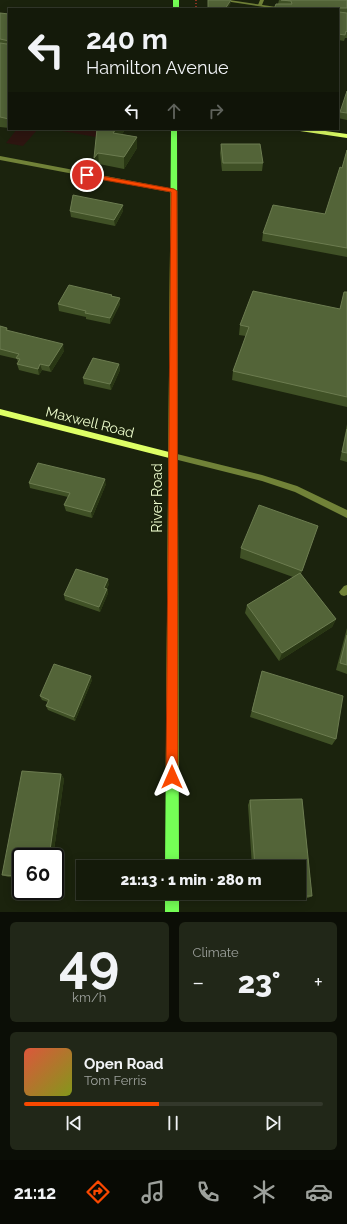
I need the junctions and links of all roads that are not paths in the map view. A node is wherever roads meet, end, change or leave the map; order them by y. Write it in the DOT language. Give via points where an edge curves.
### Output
graph roads {
  1 [pos="220,0"];
  2 [pos="262,0"];
  3 [pos="260,5"];
  4 [pos="281,8"];
  5 [pos="174,130"];
  6 [pos="307,130"];
  7 [pos="347,136"];
  8 [pos="0,158"];
  9 [pos="174,191"];
  10 [pos="0,412"];
  11 [pos="173,456"];
  12 [pos="347,514"];
  13 [pos="172,860"];
  14 [pos="172,900"];
  15 [pos="172,912"];
  1 -- 3 [label="street"];
  2 -- 3 [label="street"];
  3 -- 4 [label="street"];
  5 -- 9 [label="main road, River Road"];
  6 -- 7 [label="main road"];
  8 -- 9 [label="street"];
  9 -- 11 [label="main road, River Road"];
  10 -- 11 [label="main road, Maxwell Road"];
  11 -- 12 [label="street" via="290,487"];
  11 -- 13 [label="main road, River Road"];
  14 -- 15 [label="main road"];
}
